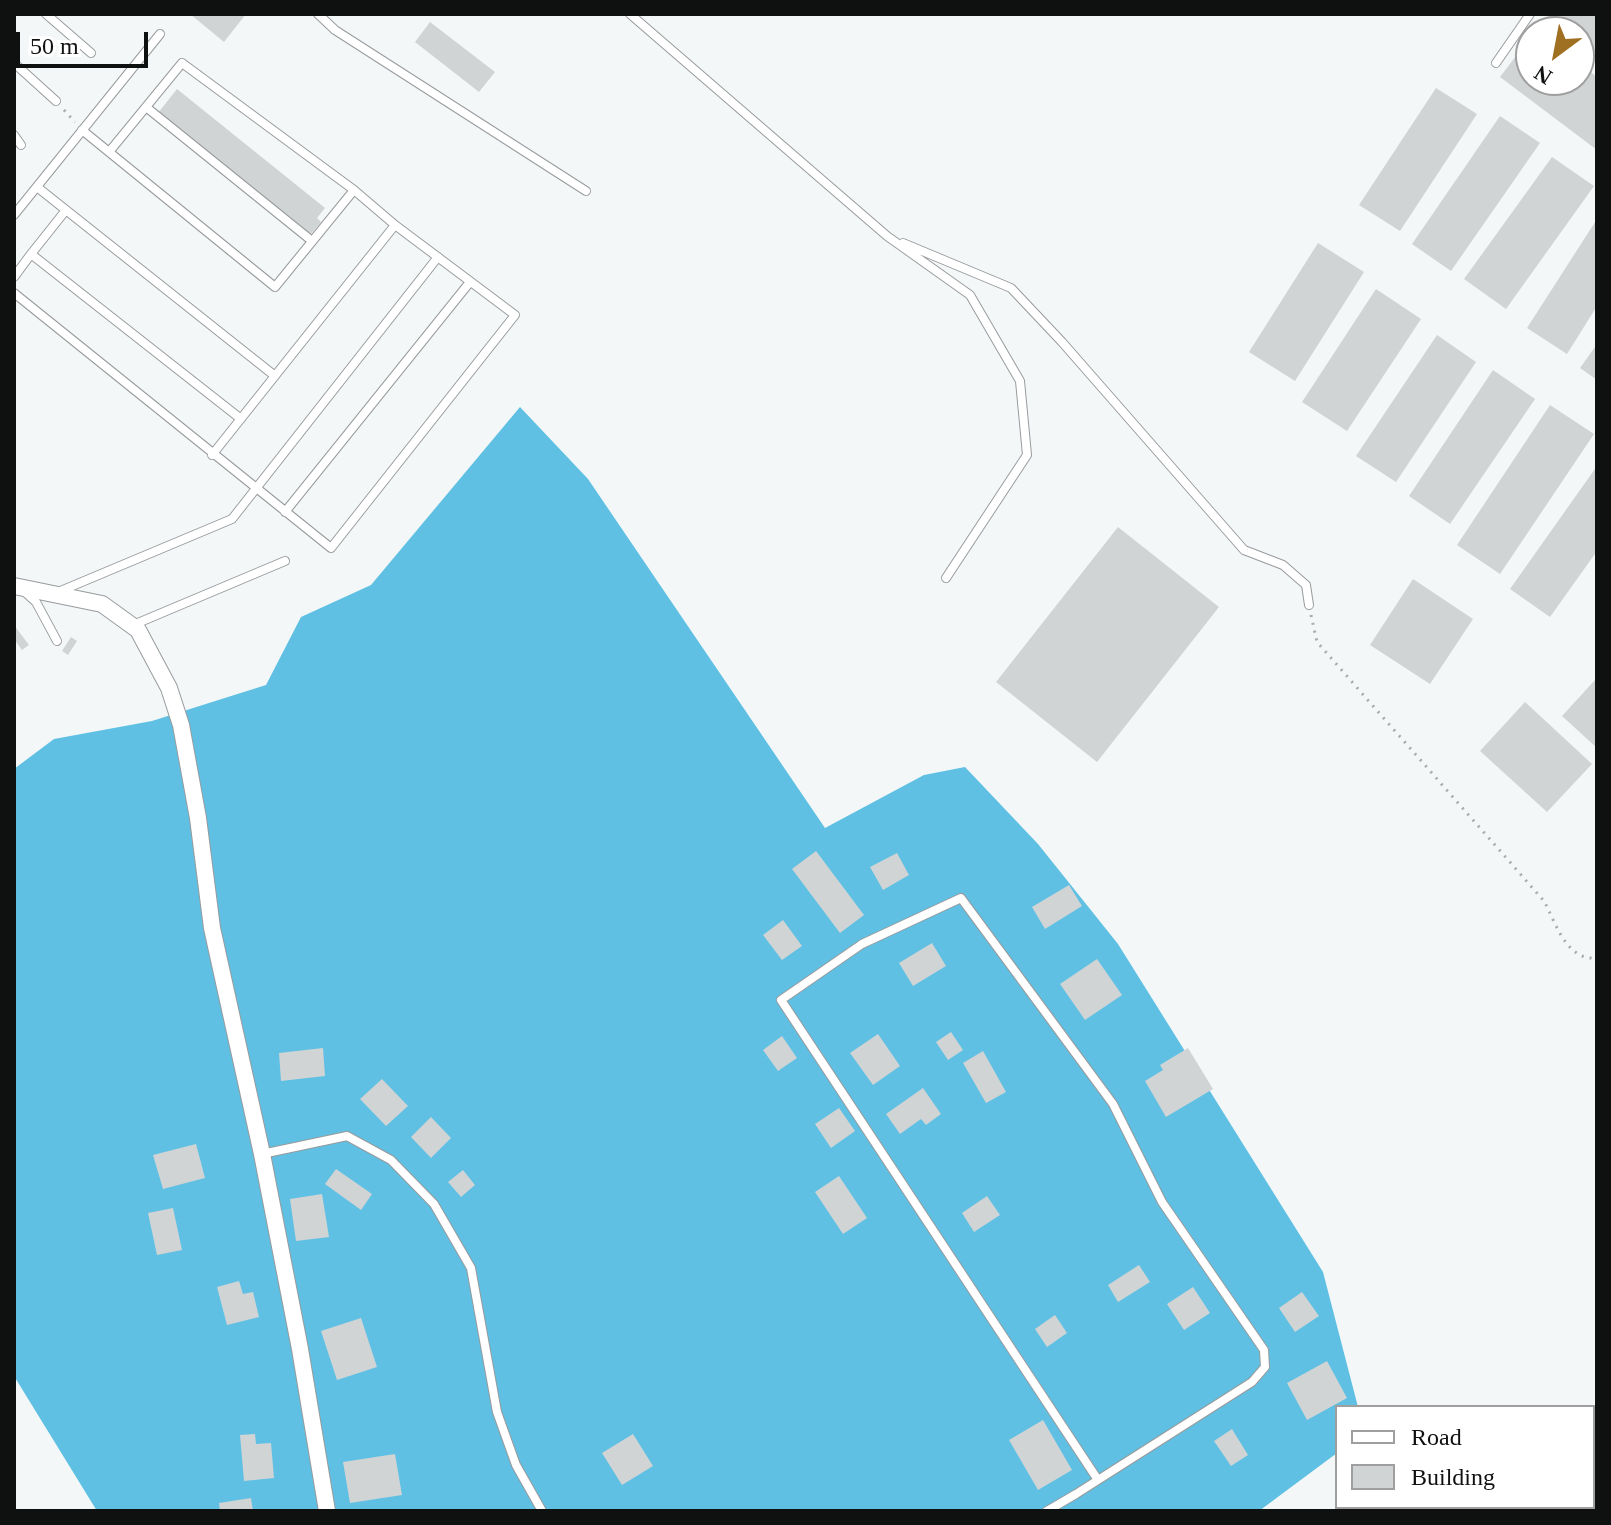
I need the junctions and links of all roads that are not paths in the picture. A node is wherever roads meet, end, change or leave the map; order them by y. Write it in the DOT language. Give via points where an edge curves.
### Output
graph roads {
  1 [pos="46,14"];
  2 [pos="318,14"];
  3 [pos="630,14"];
  4 [pos="1530,14"];
  5 [pos="160,34"];
  6 [pos="91,53"];
  7 [pos="14,63"];
  8 [pos="1496,63"];
  9 [pos="56,101"];
  10 [pos="146,107"];
  11 [pos="82,130"];
  12 [pos="14,135"];
  13 [pos="21,145"];
  14 [pos="109,152"];
  15 [pos="37,187"];
  16 [pos="354,190"];
  17 [pos="586,191"];
  18 [pos="66,210"];
  19 [pos="14,215"];
  20 [pos="395,225"];
  21 [pos="887,236"];
  22 [pos="312,241"];
  23 [pos="31,254"];
  24 [pos="438,257"];
  25 [pos="14,277"];
  26 [pos="470,282"];
  27 [pos="14,293"];
  28 [pos="275,376"];
  29 [pos="241,419"];
  30 [pos="212,455"];
  31 [pos="255,489"];
  32 [pos="285,512"];
  33 [pos="285,561"];
  34 [pos="946,578"];
  35 [pos="16,586"];
  36 [pos="53,594"];
  37 [pos="1309,605"];
  38 [pos="133,626"];
  39 [pos="57,641"];
  40 [pos="262,1154"];
  41 [pos="1098,1480"];
  42 [pos="327,1511"];
  43 [pos="542,1511"];
  44 [pos="1047,1511"];
  1 -- 6 [label="lane"];
  2 -- 17 [label="lane"];
  3 -- 21 [label="lane"];
  4 -- 8 [label="lane"];
  5 -- 11 [label="lane"];
  7 -- 9 [label="lane"];
  10 -- 14 [label="lane"];
  10 -- 16 [label="lane" via="182,63"];
  10 -- 22 [label="lane"];
  11 -- 14 [label="lane"];
  11 -- 15 [label="lane"];
  12 -- 13 [label="lane"];
  14 -- 22 [label="lane" via="275,287"];
  15 -- 18 [label="lane"];
  15 -- 19 [label="lane"];
  16 -- 20 [label="lane"];
  16 -- 22 [label="lane"];
  18 -- 23 [label="lane"];
  18 -- 28 [label="lane"];
  20 -- 24 [label="lane"];
  20 -- 28 [label="lane"];
  21 -- 34 [label="lane" via="970,295 1020,381 1027,455"];
  21 -- 37 [label="lane" via="1011,288 1244,550 1283,565 1306,585"];
  23 -- 25 [label="lane"];
  23 -- 29 [label="lane"];
  24 -- 26 [label="lane"];
  24 -- 31 [label="lane"];
  26 -- 32 [label="lane"];
  26 -- 32 [label="lane" via="515,315 331,548"];
  27 -- 30 [label="lane"];
  28 -- 29 [label="lane"];
  29 -- 30 [label="lane"];
  30 -- 31 [label="lane"];
  31 -- 32 [label="lane"];
  31 -- 36 [label="lane" via="232,519"];
  33 -- 38 [label="lane"];
  35 -- 36 [label="street"];
  35 -- 39 [label="lane" via="36,602"];
  36 -- 38 [label="street" via="102,604"];
  38 -- 40 [label="street" via="157,662 181,725 212,928"];
  40 -- 42 [label="street"];
  40 -- 43 [label="lane" via="347,1136 391,1160 434,1204 471,1268 497,1412 516,1465"];
  41 -- 41 [label="lane" via="1252,1382 1265,1367 1264,1350 1162,1202 1113,1104 961,898 862,944 781,1000"];
  41 -- 44 [label="lane"];
}
